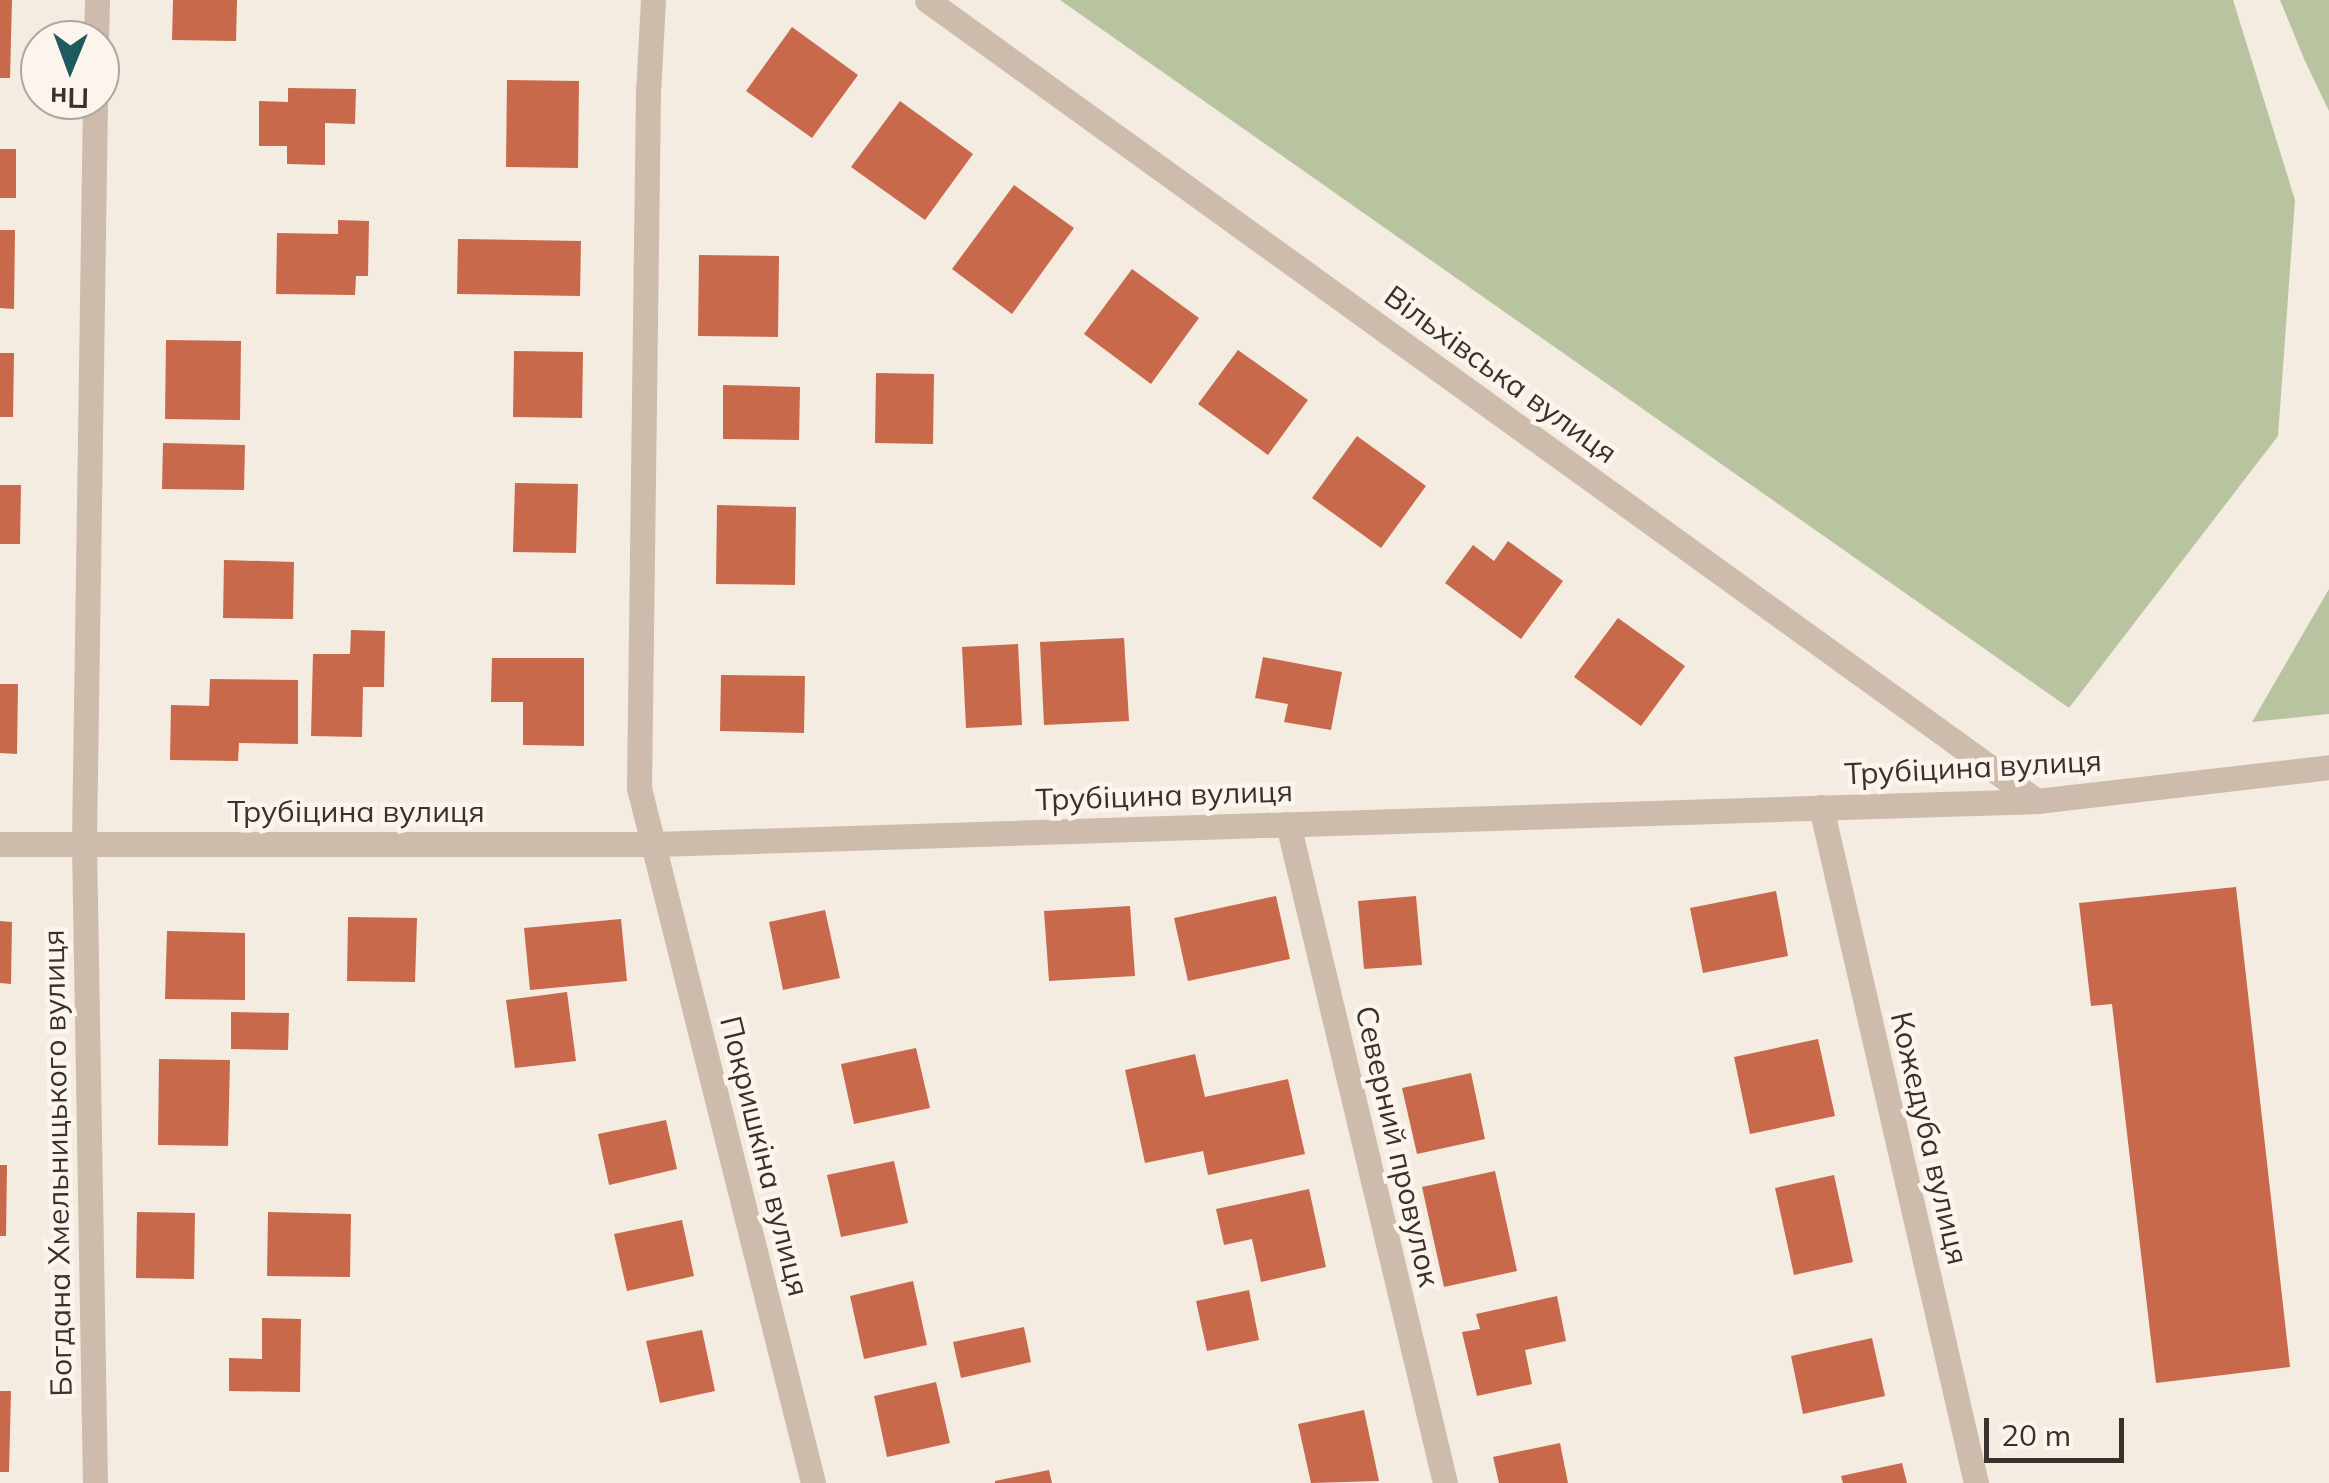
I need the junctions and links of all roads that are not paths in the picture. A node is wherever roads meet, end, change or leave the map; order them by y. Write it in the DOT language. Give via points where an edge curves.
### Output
graph roads {
  1 [pos="653,0"];
  2 [pos="927,0"];
  3 [pos="95,120"];
  4 [pos="2329,767"];
  5 [pos="2037,801"];
  6 [pos="1821,807"];
  7 [pos="1288,824"];
  8 [pos="84,843"];
  9 [pos="0,844"];
  10 [pos="655,844"];
  11 [pos="96,1483"];
  12 [pos="813,1483"];
  13 [pos="1445,1483"];
  14 [pos="1976,1483"];
  1 -- 10 [label="street, Покришкіна вулиця" via="638,788"];
  2 -- 5 [label="street, Вільхівська вулиця"];
  3 -- 8 [label="street, Богдана Хмельницького вулиця"];
  4 -- 5 [label="street, Трубіцина вулиця"];
  5 -- 6 [label="street, Трубіцина вулиця"];
  6 -- 7 [label="street, Трубіцина вулиця"];
  6 -- 14 [label="street, Кожедуба вулиця"];
  7 -- 10 [label="street, Трубіцина вулиця"];
  7 -- 13 [label="street, Северний провулок"];
  8 -- 9 [label="street, Трубіцина вулиця"];
  8 -- 10 [label="street, Трубіцина вулиця"];
  8 -- 11 [label="street, Богдана Хмельницького вулиця"];
  10 -- 12 [label="street, Покришкіна вулиця"];
}
